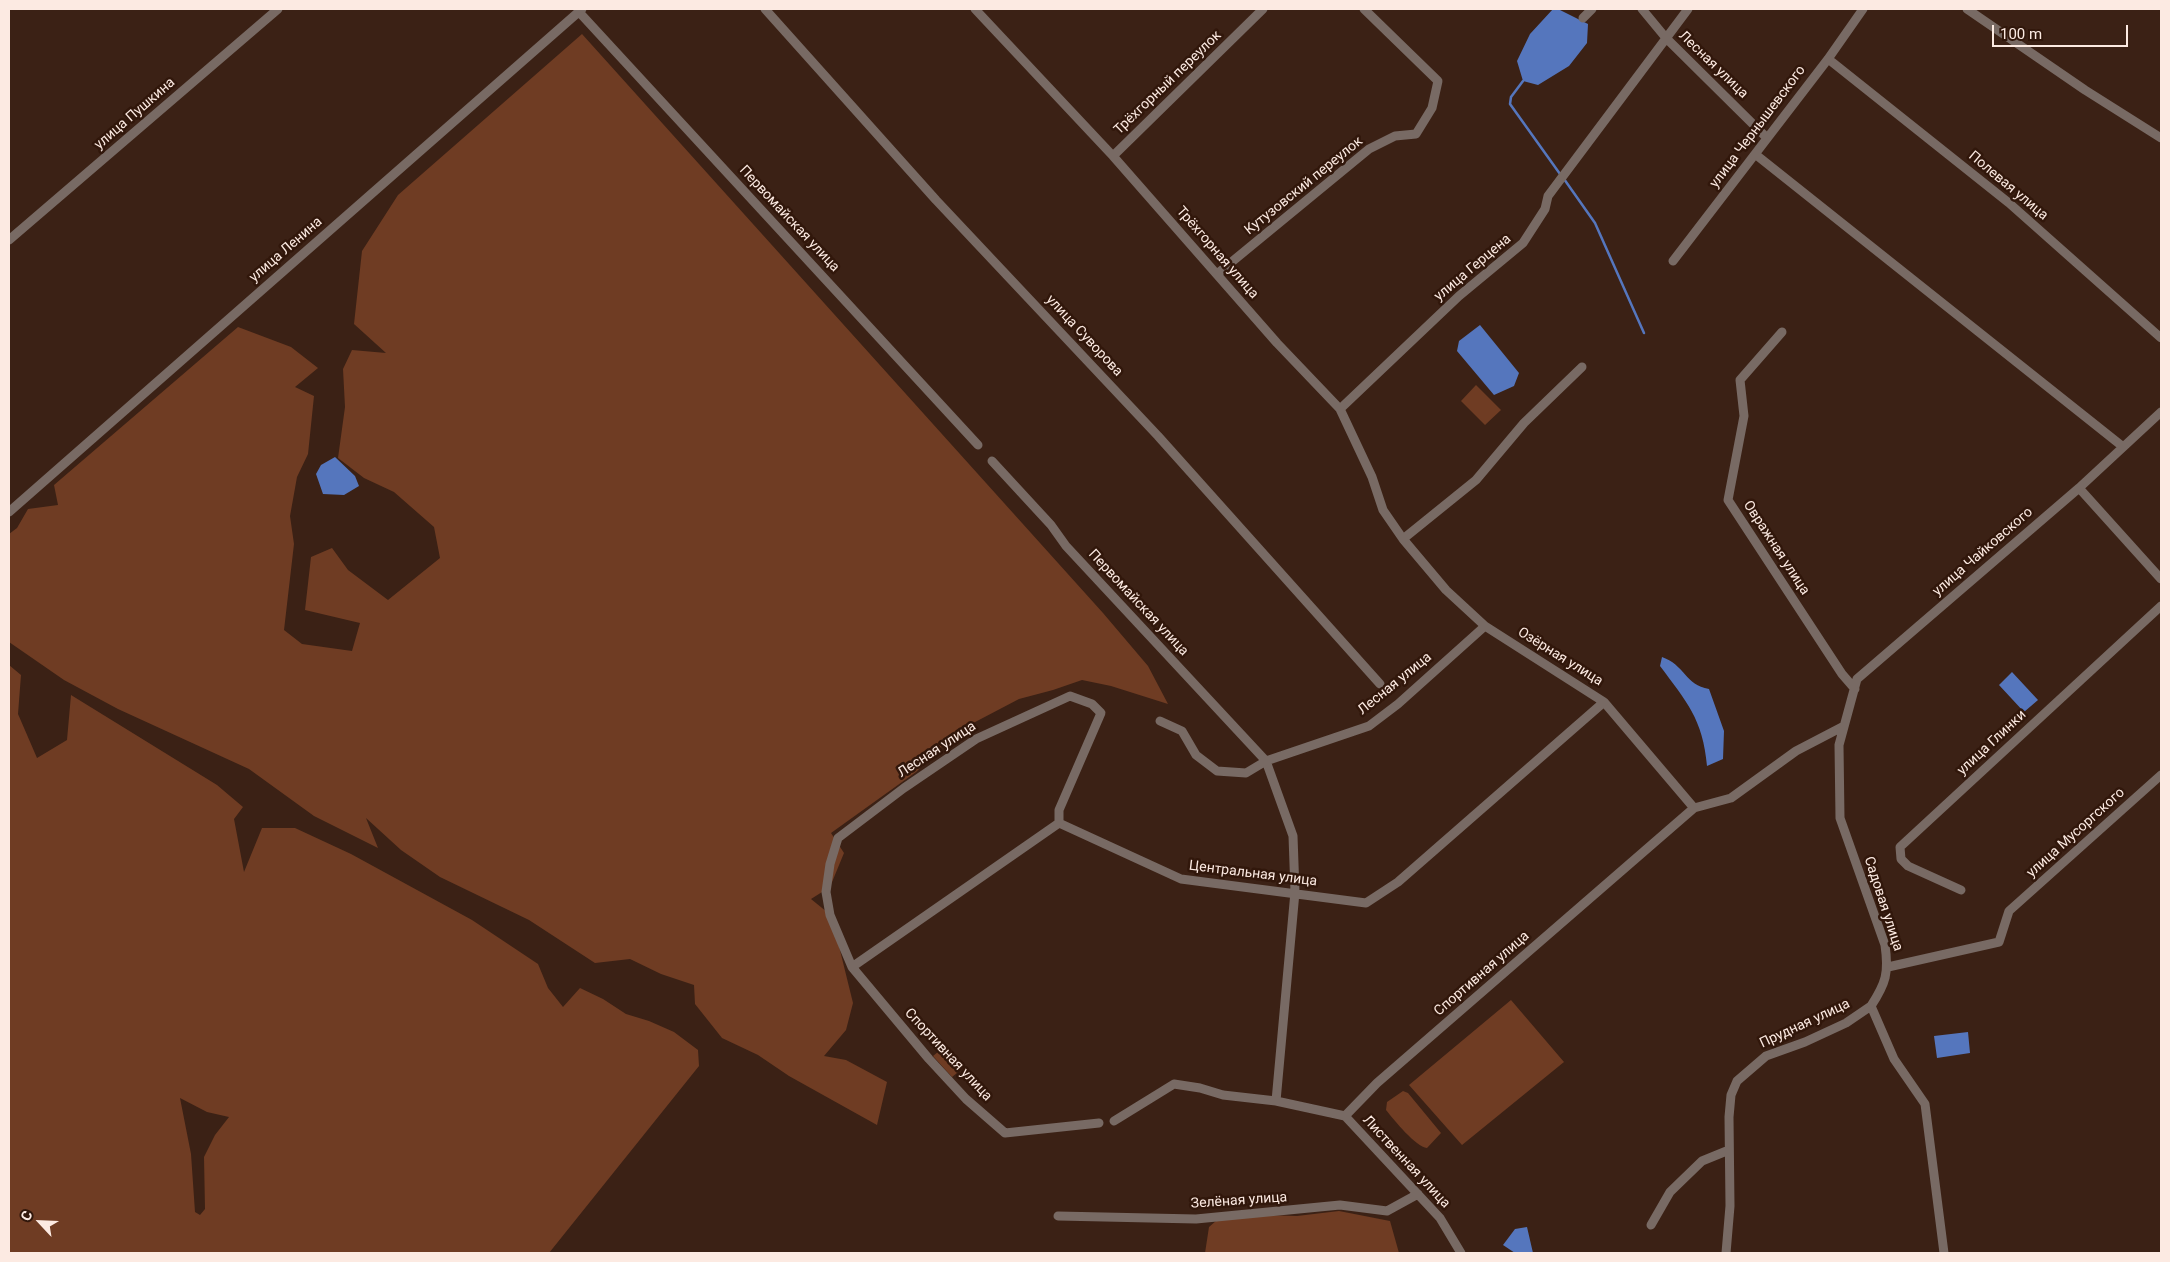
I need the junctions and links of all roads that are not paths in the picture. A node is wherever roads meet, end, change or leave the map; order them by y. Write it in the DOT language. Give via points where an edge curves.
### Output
graph roads {
  1 [pos="278,9"];
  2 [pos="765,9"];
  3 [pos="975,9"];
  4 [pos="1263,9"];
  5 [pos="1364,9"];
  6 [pos="1592,9"];
  7 [pos="1642,9"];
  8 [pos="1688,9"];
  9 [pos="1862,9"];
  10 [pos="1967,9"];
  11 [pos="580,10"];
  12 [pos="1583,18"];
  13 [pos="1666,38"];
  14 [pos="1832,62"];
  15 [pos="1767,138"];
  16 [pos="2161,138"];
  17 [pos="1755,154"];
  18 [pos="1113,156"];
  19 [pos="9,240"];
  20 [pos="1673,261"];
  21 [pos="1217,274"];
  22 [pos="1782,332"];
  23 [pos="2161,338"];
  24 [pos="1582,367"];
  25 [pos="1340,409"];
  26 [pos="2161,412"];
  27 [pos="978,445"];
  28 [pos="2122,446"];
  29 [pos="992,461"];
  30 [pos="2079,488"];
  31 [pos="9,512"];
  32 [pos="1403,539"];
  33 [pos="2161,579"];
  34 [pos="2161,606"];
  35 [pos="1485,626"];
  36 [pos="1380,684"];
  37 [pos="1855,689"];
  38 [pos="1604,702"];
  39 [pos="1160,721"];
  40 [pos="1844,726"];
  41 [pos="1266,761"];
  42 [pos="2161,775"];
  43 [pos="1694,808"];
  44 [pos="1059,824"];
  45 [pos="1961,890"];
  46 [pos="1295,892"];
  47 [pos="1888,966"];
  48 [pos="852,967"];
  49 [pos="1871,1006"];
  50 [pos="1276,1101"];
  51 [pos="1345,1116"];
  52 [pos="1114,1121"];
  53 [pos="1099,1123"];
  54 [pos="1729,1150"];
  55 [pos="1418,1194"];
  56 [pos="1058,1216"];
  57 [pos="1651,1225"];
  58 [pos="1461,1253"];
  59 [pos="1726,1253"];
  60 [pos="1944,1253"];
  1 -- 19 [label="street, улица Пушкина"];
  2 -- 36 [label="street, улица Суворова" via="936,200 1158,436"];
  3 -- 18 [label="street, Трёхгорная улица"];
  4 -- 18 [label="street, Трёхгорный переулок"];
  5 -- 21 [label="street, Кутузовский переулок" via="1438,81 1432,108 1416,134 1395,136 1369,150"];
  6 -- 12 [label="street"];
  7 -- 13 [label="street, Лесная улица"];
  8 -- 13 [label="street, улица Герцена"];
  9 -- 15 [label="street, улица Чернышевского"];
  10 -- 16 [label="street"];
  11 -- 27 [label="street, Первомайская улица"];
  11 -- 31 [label="street, улица Ленина"];
  13 -- 15 [label="street, Лесная улица"];
  13 -- 25 [label="street, улица Герцена" via="1548,196 1545,210 1524,243 1459,296"];
  14 -- 23 [label="street, Полевая улица" via="2009,203"];
  15 -- 17 [label="street, улица Чернышевского"];
  17 -- 20 [label="street, улица Чернышевского"];
  17 -- 28 [label="street"];
  18 -- 21 [label="street, Трёхгорная улица"];
  21 -- 25 [label="street, Трёхгорная улица"];
  22 -- 37 [label="street, Овражная улица" via="1740,380 1744,416 1728,500"];
  24 -- 32 [label="street" via="1524,423 1476,480"];
  25 -- 32 [label="street, Трёхгорная улица" via="1372,477 1383,510"];
  26 -- 28 [label="street, улица Чайковского"];
  28 -- 30 [label="street, улица Чайковского"];
  29 -- 41 [label="street, Первомайская улица"];
  30 -- 33 [label="street"];
  30 -- 37 [label="street, улица Чайковского" via="1858,679"];
  32 -- 35 [label="street, Озёрная улица" via="1446,590"];
  34 -- 45 [label="street, улица Глинки" via="1900,847 1908,866"];
  35 -- 38 [label="street, Озёрная улица"];
  35 -- 41 [label="street, Лесная улица" via="1369,726"];
  37 -- 40 [label="street, улица Чайковского"];
  38 -- 43 [label="street, Озёрная улица"];
  38 -- 46 [label="street, Центральная улица" via="1398,882 1366,902"];
  39 -- 41 [label="street, Лесная улица" via="1182,731 1196,755 1217,771 1246,773"];
  40 -- 43 [label="street, Спортивная улица" via="1796,751 1731,798"];
  40 -- 47 [label="street, Садовая улица" via="1839,745 1840,818 1885,945"];
  41 -- 46 [label="street" via="1293,836"];
  42 -- 47 [label="street, улица Мусоргского" via="2009,911 1999,942"];
  43 -- 51 [label="street, Спортивная улица" via="1384,1076"];
  44 -- 46 [label="street, Центральная улица" via="1181,879"];
  44 -- 48 [label="street"];
  44 -- 48 [label="street, Лесная улица" via="1059,810 1101,713 1092,704 1070,696 976,739 874,809 838,838 826,892 830,915"];
  46 -- 50 [label="street"];
  47 -- 49 [label="street, Садовая улица" via="1884,986"];
  48 -- 53 [label="street, Спортивная улица" via="929,1059 1005,1133"];
  49 -- 54 [label="street, Прудная улица" via="1846,1023 1766,1056 1737,1081 1731,1095"];
  49 -- 60 [label="street" via="1894,1060 1925,1104"];
  50 -- 51 [label="street"];
  50 -- 52 [label="street" via="1223,1095 1174,1084"];
  51 -- 55 [label="street, Лиственная улица"];
  54 -- 57 [label="street" via="1702,1161 1670,1192"];
  54 -- 59 [label="street, Прудная улица" via="1730,1206"];
  55 -- 56 [label="street, Зелёная улица" via="1387,1211 1340,1205 1196,1219"];
  55 -- 58 [label="street, Лиственная улица" via="1440,1218"];
}
